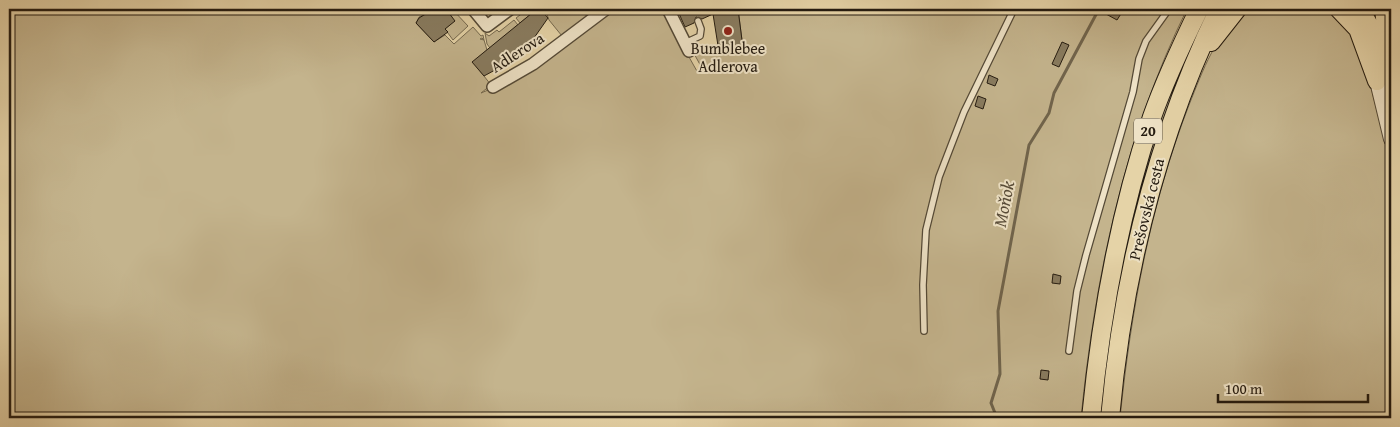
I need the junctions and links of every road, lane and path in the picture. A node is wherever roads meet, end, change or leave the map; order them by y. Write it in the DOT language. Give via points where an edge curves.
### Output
graph roads {
  1 [pos="473,9"];
  2 [pos="510,9"];
  3 [pos="606,9"];
  4 [pos="669,9"];
  5 [pos="1014,9"];
  6 [pos="1168,9"];
  7 [pos="1199,9"];
  8 [pos="1219,9"];
  9 [pos="1237,9"];
  10 [pos="1339,9"];
  11 [pos="1360,9"];
  12 [pos="1384,9"];
  13 [pos="698,21"];
  14 [pos="687,47"];
  15 [pos="1391,65"];
  16 [pos="1189,72"];
  17 [pos="1384,77"];
  18 [pos="494,87"];
  19 [pos="1391,139"];
  20 [pos="924,331"];
  21 [pos="1070,351"];
  22 [pos="1391,416"];
  23 [pos="1091,418"];
  24 [pos="1110,418"];
  25 [pos="1388,418"];
  1 -- 2 [label="street" via="488,26"];
  3 -- 18 [label="street, Adlerova" via="532,64"];
  4 -- 14 [label="street"];
  5 -- 20 [label="lane" via="964,112 939,177 926,230"];
  6 -- 21 [label="lane" via="1146,41 1139,60 1133,92 1077,291"];
  7 -- 23 [label="highway, Prešovská cesta / 20" via="1152,117 1131,186 1103,319"];
  8 -- 16 [label="highway, Prešovská cesta / 20"];
  9 -- 16 [label="highway"];
  10 -- 17 [label="highway" via="1358,29"];
  11 -- 17 [label="highway" via="1385,54"];
  12 -- 15 [label="highway"];
  13 -- 14 [label="lane" via="700,36"];
  16 -- 24 [label="highway, Prešovská cesta / 20" via="1161,148 1132,260"];
  17 -- 19 [label="street"];
  22 -- 25 [label="lane"];
}
